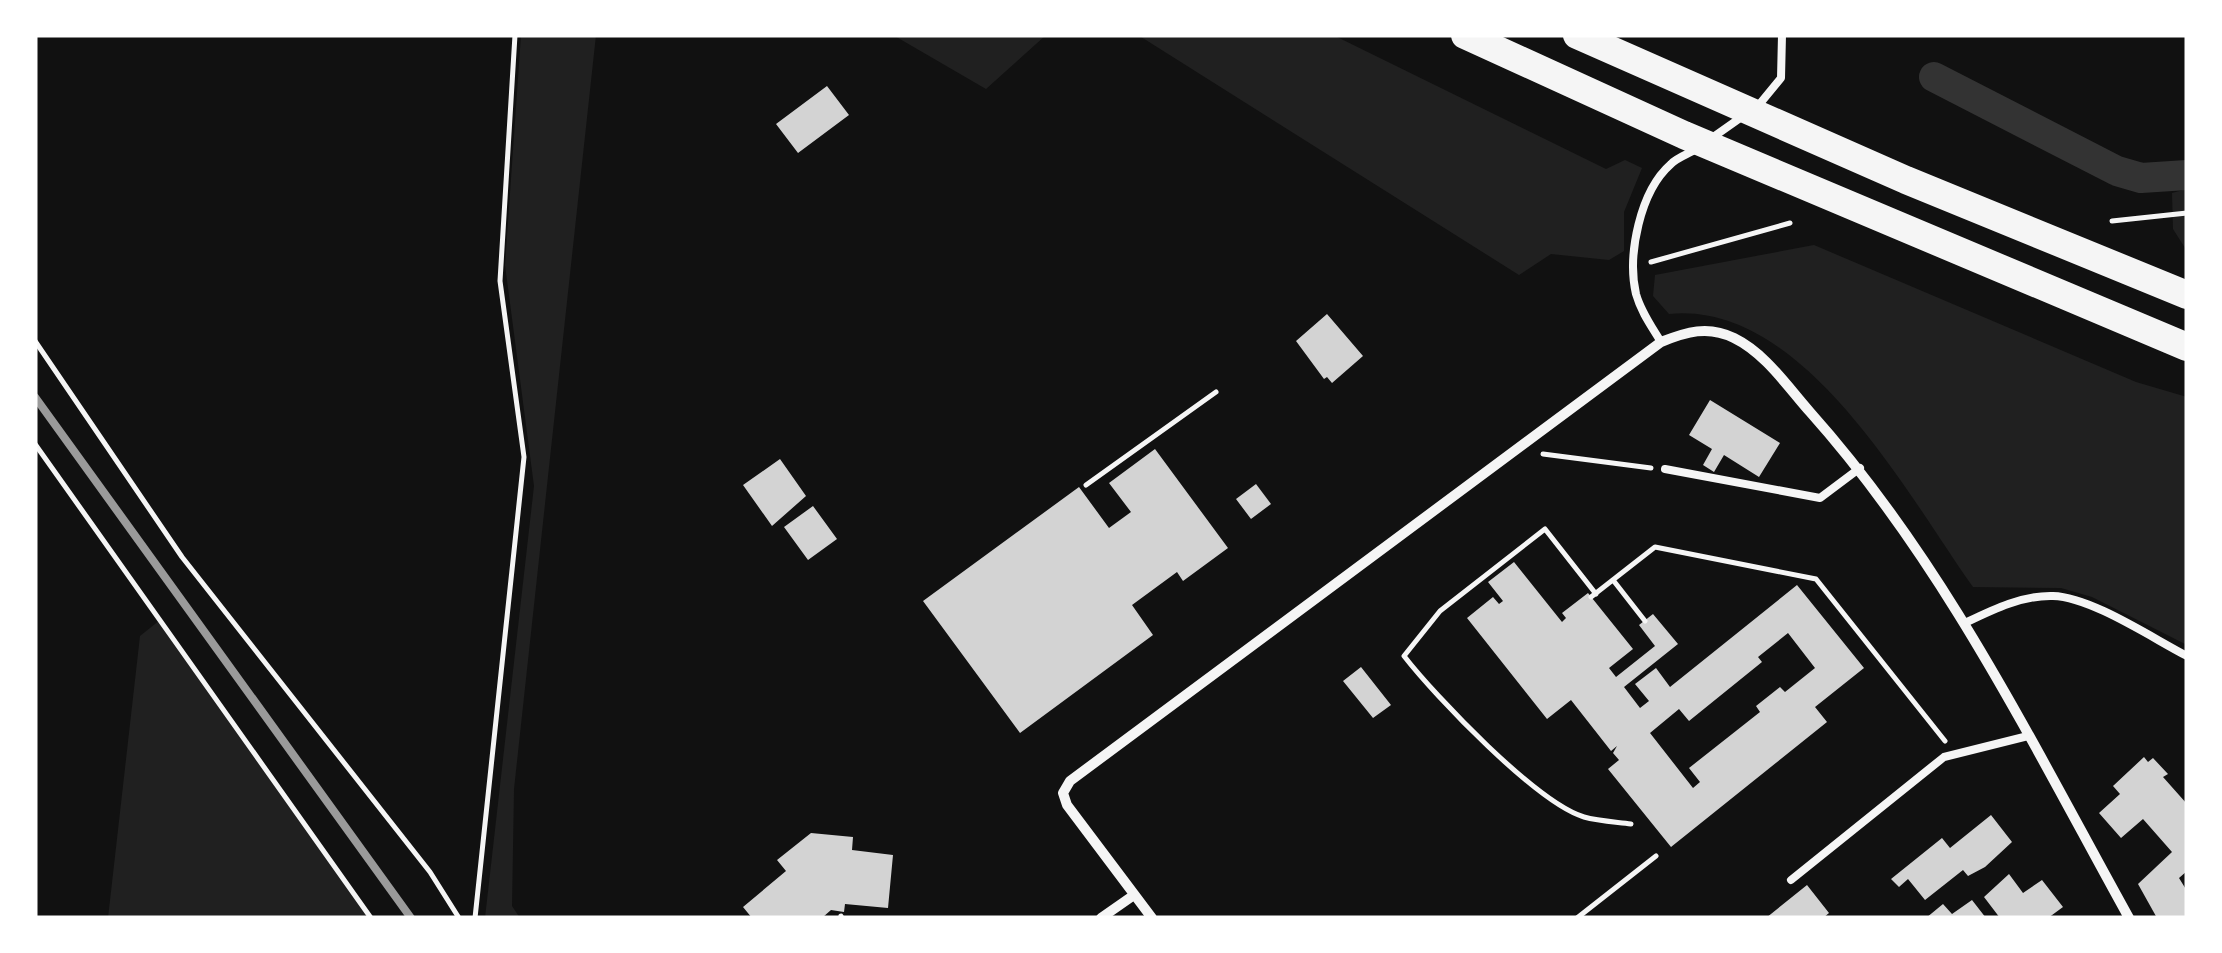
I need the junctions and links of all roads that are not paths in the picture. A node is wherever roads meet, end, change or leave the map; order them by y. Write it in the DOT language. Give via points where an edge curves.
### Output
graph roads {
  1 [pos="1465,35"];
  2 [pos="1577,35"];
  3 [pos="1782,35"];
  4 [pos="2187,295"];
  5 [pos="1661,342"];
  6 [pos="2187,347"];
  7 [pos="1860,468"];
  8 [pos="1664,469"];
  9 [pos="1965,623"];
  10 [pos="2187,656"];
  11 [pos="2028,736"];
  12 [pos="1791,880"];
  13 [pos="1134,894"];
  14 [pos="1101,918"];
  15 [pos="1152,918"];
  16 [pos="2129,918"];
  1 -- 6 [label="highway"];
  2 -- 4 [label="highway"];
  3 -- 5 [label="lane" via="1781,78 1766,100 1672,162 1654,184 1634,266 1637,298"];
  5 -- 7 [label="street" via="1696,330 1732,337 1768,365"];
  5 -- 13 [label="street" via="1070,781 1063,793 1067,806"];
  7 -- 8 [label="lane" via="1820,498"];
  7 -- 9 [label="street"];
  9 -- 10 [label="lane" via="2008,604 2054,596"];
  9 -- 11 [label="street"];
  11 -- 12 [label="lane" via="1954,753"];
  11 -- 16 [label="street"];
  13 -- 14 [label="street"];
  13 -- 15 [label="street"];
}
